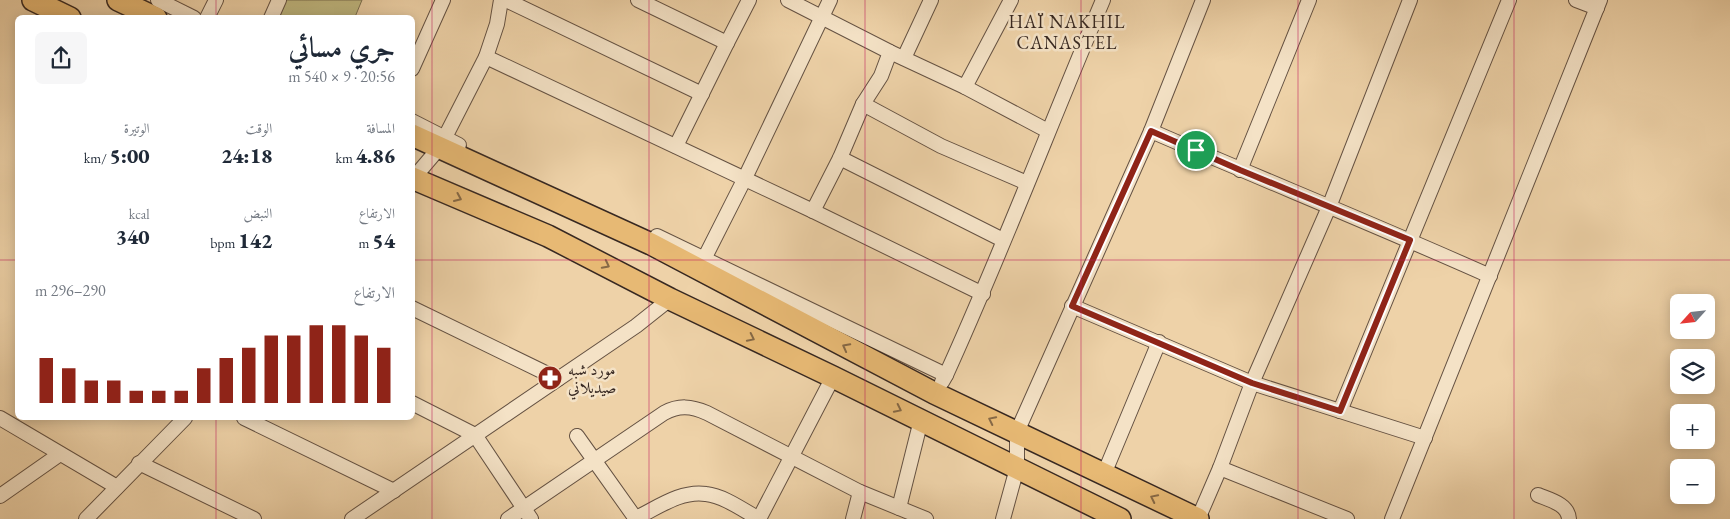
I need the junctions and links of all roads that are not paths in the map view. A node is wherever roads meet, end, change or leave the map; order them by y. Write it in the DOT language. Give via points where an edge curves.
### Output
graph roads {
  1 [pos="33,0"];
  2 [pos="118,0"];
  3 [pos="158,0"];
  4 [pos="216,0"];
  5 [pos="279,0"];
  6 [pos="443,0"];
  7 [pos="501,0"];
  8 [pos="506,0"];
  9 [pos="638,0"];
  10 [pos="749,0"];
  11 [pos="788,0"];
  12 [pos="830,0"];
  13 [pos="931,0"];
  14 [pos="1011,0"];
  15 [pos="1103,0"];
  16 [pos="1203,0"];
  17 [pos="1309,0"];
  18 [pos="1410,0"];
  19 [pos="1509,0"];
  20 [pos="1576,0"];
  21 [pos="1598,4"];
  22 [pos="64,15"];
  23 [pos="150,15"];
  24 [pos="188,15"];
  25 [pos="208,15"];
  26 [pos="272,15"];
  27 [pos="821,16"];
  28 [pos="726,43"];
  29 [pos="890,52"];
  30 [pos="486,57"];
  31 [pos="904,58"];
  32 [pos="415,62"];
  33 [pos="965,87"];
  34 [pos="702,94"];
  35 [pos="863,104"];
  36 [pos="415,123"];
  37 [pos="1048,131"];
  38 [pos="1151,131"];
  39 [pos="415,136"];
  40 [pos="442,142"];
  41 [pos="676,146"];
  42 [pos="840,158"];
  43 [pos="1240,170"];
  44 [pos="415,176"];
  45 [pos="745,178"];
  46 [pos="415,180"];
  47 [pos="1027,183"];
  48 [pos="1330,207"];
  49 [pos="813,211"];
  50 [pos="1003,240"];
  51 [pos="1410,240"];
  52 [pos="701,263"];
  53 [pos="1490,276"];
  54 [pos="983,294"];
  55 [pos="670,299"];
  56 [pos="1072,306"];
  57 [pos="415,309"];
  58 [pos="1159,342"];
  59 [pos="946,375"];
  60 [pos="832,377"];
  61 [pos="558,379"];
  62 [pos="1252,383"];
  63 [pos="934,393"];
  64 [pos="415,405"];
  65 [pos="1340,411"];
  66 [pos="0,418"];
  67 [pos="182,420"];
  68 [pos="248,420"];
  69 [pos="921,420"];
  70 [pos="1017,432"];
  71 [pos="475,435"];
  72 [pos="577,436"];
  73 [pos="1426,438"];
  74 [pos="60,454"];
  75 [pos="792,458"];
  76 [pos="594,460"];
  77 [pos="139,463"];
  78 [pos="1016,468"];
  79 [pos="1220,468"];
  80 [pos="1104,474"];
  81 [pos="117,487"];
  82 [pos="394,491"];
  83 [pos="860,492"];
  84 [pos="1538,495"];
  85 [pos="0,496"];
  86 [pos="899,508"];
  87 [pos="527,514"];
  88 [pos="86,519"];
  89 [pos="254,519"];
  90 [pos="352,519"];
  91 [pos="508,519"];
  92 [pos="636,519"];
  93 [pos="759,519"];
  94 [pos="853,519"];
  95 [pos="926,519"];
  96 [pos="1003,519"];
  97 [pos="1120,519"];
  98 [pos="1198,519"];
  99 [pos="1347,519"];
  100 [pos="1392,519"];
  101 [pos="1569,519"];
  1 -- 22 [label="main road"];
  2 -- 23 [label="main road"];
  3 -- 24 [label="street"];
  4 -- 25 [label="street"];
  5 -- 26 [label="street"];
  6 -- 32 [label="street"];
  7 -- 30 [label="street"];
  8 -- 34 [label="street"];
  9 -- 28 [label="street"];
  10 -- 28 [label="street"];
  11 -- 27 [label="street"];
  12 -- 27 [label="street"];
  13 -- 31 [label="street"];
  14 -- 33 [label="street"];
  15 -- 37 [label="street"];
  16 -- 38 [label="street"];
  17 -- 43 [label="street"];
  18 -- 48 [label="street"];
  19 -- 51 [label="street"];
  20 -- 21 [label="street"];
  21 -- 53 [label="street"];
  27 -- 29 [label="street"];
  27 -- 45 [label="street"];
  28 -- 34 [label="street"];
  29 -- 31 [label="street"];
  29 -- 35 [label="street"];
  30 -- 40 [label="street"];
  30 -- 41 [label="street"];
  31 -- 33 [label="street"];
  33 -- 37 [label="street"];
  34 -- 41 [label="street"];
  35 -- 42 [label="street"];
  35 -- 47 [label="street" via="941,146"];
  36 -- 40 [label="street"];
  37 -- 47 [label="street"];
  38 -- 43 [label="street"];
  38 -- 56 [label="street"];
  39 -- 40 [label="main road"];
  40 -- 44 [label="street"];
  40 -- 52 [label="main road" via="651,244"];
  41 -- 45 [label="street"];
  42 -- 49 [label="street"];
  42 -- 50 [label="street"];
  43 -- 48 [label="street"];
  45 -- 49 [label="street"];
  45 -- 52 [label="street"];
  46 -- 55 [label="main road, one-way" via="548,236"];
  47 -- 50 [label="street"];
  48 -- 51 [label="street"];
  48 -- 62 [label="street"];
  49 -- 54 [label="street"];
  50 -- 54 [label="street"];
  51 -- 53 [label="street"];
  51 -- 65 [label="street"];
  52 -- 59 [label="street"];
  63 -- 52 [label="main road, one-way"];
  53 -- 73 [label="street"];
  54 -- 59 [label="street"];
  55 -- 60 [label="main road, one-way"];
  55 -- 61 [label="street"];
  56 -- 58 [label="street"];
  56 -- 70 [label="street"];
  57 -- 61 [label="street"];
  58 -- 62 [label="street"];
  58 -- 80 [label="street"];
  59 -- 63 [label="street"];
  60 -- 69 [label="main road, one-way"];
  60 -- 75 [label="street"];
  61 -- 71 [label="street"];
  62 -- 65 [label="street"];
  62 -- 79 [label="street"];
  70 -- 63 [label="main road, one-way"];
  64 -- 71 [label="street"];
  65 -- 73 [label="street"];
  66 -- 74 [label="street"];
  67 -- 77 [label="street"];
  68 -- 82 [label="street"];
  69 -- 78 [label="main road"];
  69 -- 86 [label="street"];
  70 -- 78 [label="street"];
  70 -- 80 [label="main road"];
  71 -- 82 [label="street"];
  71 -- 87 [label="street"];
  72 -- 76 [label="street"];
  73 -- 100 [label="street"];
  74 -- 81 [label="street"];
  74 -- 85 [label="street"];
  75 -- 76 [label="street" via="707,413 687,407 664,413"];
  75 -- 83 [label="street"];
  75 -- 93 [label="street"];
  76 -- 87 [label="street"];
  76 -- 92 [label="street"];
  77 -- 81 [label="street"];
  77 -- 89 [label="street"];
  78 -- 96 [label="street"];
  78 -- 97 [label="main road"];
  79 -- 98 [label="street"];
  79 -- 99 [label="street"];
  98 -- 80 [label="main road, one-way"];
  81 -- 88 [label="street"];
  82 -- 90 [label="street"];
  83 -- 86 [label="street"];
  83 -- 94 [label="street"];
  84 -- 101 [label="street" via="1561,505 1568,512"];
  86 -- 95 [label="street"];
  87 -- 91 [label="street"];
  92 -- 93 [label="street" via="693,493 719,498"];
}
